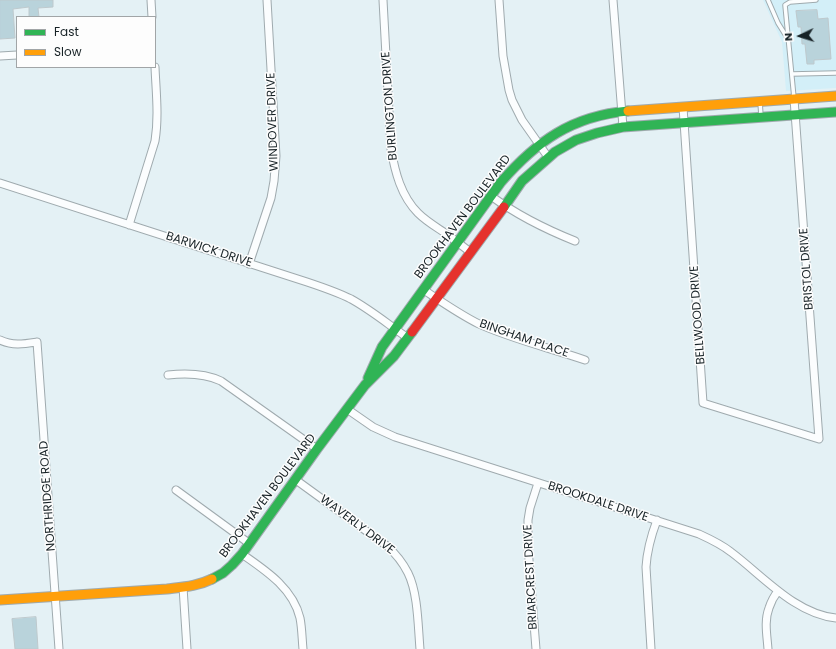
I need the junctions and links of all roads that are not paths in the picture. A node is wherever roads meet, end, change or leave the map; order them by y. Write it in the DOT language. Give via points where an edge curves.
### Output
graph roads {
  1 [pos="151,0"];
  2 [pos="267,0"];
  3 [pos="383,0"];
  4 [pos="500,0"];
  5 [pos="613,0"];
  6 [pos="768,0"];
  7 [pos="816,0"];
  8 [pos="152,16"];
  9 [pos="788,40"];
  10 [pos="16,55"];
  11 [pos="0,56"];
  12 [pos="155,68"];
  13 [pos="836,73"];
  14 [pos="792,74"];
  15 [pos="836,96"];
  16 [pos="794,99"];
  17 [pos="760,101"];
  18 [pos="684,107"];
  19 [pos="622,112"];
  20 [pos="836,112"];
  21 [pos="795,115"];
  22 [pos="761,117"];
  23 [pos="685,122"];
  24 [pos="623,127"];
  25 [pos="539,144"];
  26 [pos="548,157"];
  27 [pos="0,183"];
  28 [pos="491,196"];
  29 [pos="504,205"];
  30 [pos="129,225"];
  31 [pos="576,241"];
  32 [pos="458,242"];
  33 [pos="470,252"];
  34 [pos="249,264"];
  35 [pos="424,290"];
  36 [pos="437,299"];
  37 [pos="395,329"];
  38 [pos="408,338"];
  39 [pos="0,340"];
  40 [pos="585,360"];
  41 [pos="168,374"];
  42 [pos="365,385"];
  43 [pos="347,409"];
  44 [pos="819,439"];
  45 [pos="318,449"];
  46 [pos="296,480"];
  47 [pos="538,483"];
  48 [pos="176,490"];
  49 [pos="656,520"];
  50 [pos="250,544"];
  51 [pos="242,554"];
  52 [pos="183,587"];
  53 [pos="778,591"];
  54 [pos="55,596"];
  55 [pos="0,600"];
  56 [pos="836,618"];
  57 [pos="59,649"];
  58 [pos="187,649"];
  59 [pos="303,649"];
  60 [pos="420,649"];
  61 [pos="536,649"];
  62 [pos="651,649"];
  63 [pos="768,649"];
  1 -- 8 [label="street"];
  2 -- 34 [label="street, WINDOVER DRIVE" via="276,156 271,198"];
  3 -- 32 [label="street, BURLINGTON DRIVE" via="394,167 400,186 410,204 418,213"];
  4 -- 25 [label="street" via="503,56 509,90 519,115"];
  5 -- 19 [label="street"];
  6 -- 9 [label="lane"];
  7 -- 9 [label="lane" via="790,2 785,5"];
  9 -- 14 [label="lane"];
  10 -- 11 [label="street"];
  12 -- 30 [label="street" via="157,131"];
  13 -- 14 [label="lane"];
  14 -- 16 [label="lane"];
  15 -- 16 [label="street, BROOKHAVEN BOULEVARD"];
  16 -- 17 [label="street, BROOKHAVEN BOULEVARD"];
  16 -- 21 [label="street, BRISTOL DRIVE"];
  17 -- 18 [label="street, BROOKHAVEN BOULEVARD"];
  17 -- 22 [label="lane"];
  18 -- 19 [label="street, BROOKHAVEN BOULEVARD"];
  18 -- 23 [label="street, BELLWOOD DRIVE"];
  19 -- 24 [label="street"];
  19 -- 25 [label="street, BROOKHAVEN BOULEVARD" via="575,123"];
  20 -- 21 [label="street, BROOKHAVEN BOULEVARD"];
  21 -- 22 [label="street, BROOKHAVEN BOULEVARD"];
  21 -- 44 [label="street, BRISTOL DRIVE"];
  22 -- 23 [label="street, BROOKHAVEN BOULEVARD"];
  23 -- 24 [label="street, BROOKHAVEN BOULEVARD"];
  23 -- 44 [label="street, BELLWOOD DRIVE" via="704,403"];
  24 -- 26 [label="street, BROOKHAVEN BOULEVARD" via="576,140"];
  25 -- 26 [label="street"];
  25 -- 28 [label="street, BROOKHAVEN BOULEVARD" via="516,164"];
  26 -- 29 [label="street, BROOKHAVEN BOULEVARD" via="522,181"];
  27 -- 30 [label="street, BARWICK DRIVE"];
  28 -- 29 [label="street"];
  28 -- 32 [label="street, BROOKHAVEN BOULEVARD"];
  29 -- 31 [label="street" via="532,222"];
  29 -- 33 [label="street, BROOKHAVEN BOULEVARD"];
  30 -- 34 [label="street, BARWICK DRIVE"];
  32 -- 33 [label="street, BURLINGTON DRIVE"];
  32 -- 35 [label="street, BROOKHAVEN BOULEVARD"];
  33 -- 36 [label="street, BROOKHAVEN BOULEVARD"];
  34 -- 37 [label="street, BARWICK DRIVE" via="340,294"];
  35 -- 36 [label="street, BINGHAM PLACE"];
  35 -- 37 [label="street, BROOKHAVEN BOULEVARD"];
  36 -- 38 [label="street, BROOKHAVEN BOULEVARD"];
  36 -- 40 [label="street, BINGHAM PLACE" via="463,316 497,331"];
  37 -- 38 [label="street, BARWICK DRIVE"];
  37 -- 42 [label="street, BROOKHAVEN BOULEVARD" via="382,347"];
  38 -- 42 [label="street, BROOKHAVEN BOULEVARD"];
  39 -- 54 [label="street, NORTHRIDGE ROAD" via="15,344 37,342"];
  41 -- 45 [label="street" via="208,376 221,381"];
  42 -- 43 [label="street, BROOKHAVEN BOULEVARD"];
  43 -- 45 [label="street, BROOKHAVEN BOULEVARD"];
  43 -- 47 [label="street, BROOKDALE DRIVE" via="373,427 395,437"];
  45 -- 46 [label="street, BROOKHAVEN BOULEVARD"];
  46 -- 50 [label="street, BROOKHAVEN BOULEVARD"];
  46 -- 60 [label="street, WAVERLY DRIVE" via="396,554 412,582"];
  47 -- 49 [label="street, BROOKDALE DRIVE"];
  47 -- 61 [label="street, BRIARCREST DRIVE" via="528,520"];
  48 -- 50 [label="street"];
  49 -- 53 [label="street, BROOKDALE DRIVE" via="699,534 721,545"];
  49 -- 62 [label="street" via="646,567"];
  50 -- 51 [label="street, BROOKHAVEN BOULEVARD"];
  51 -- 52 [label="street, BROOKHAVEN BOULEVARD" via="223,573 204,583"];
  51 -- 59 [label="street" via="277,580 291,598 300,617"];
  52 -- 54 [label="street, BROOKHAVEN BOULEVARD"];
  52 -- 58 [label="street"];
  53 -- 56 [label="street, BROOKDALE DRIVE" via="810,610"];
  53 -- 63 [label="street" via="770,604 767,616"];
  54 -- 55 [label="street, BROOKHAVEN BOULEVARD"];
  54 -- 57 [label="street, NORTHRIDGE ROAD"];
}
